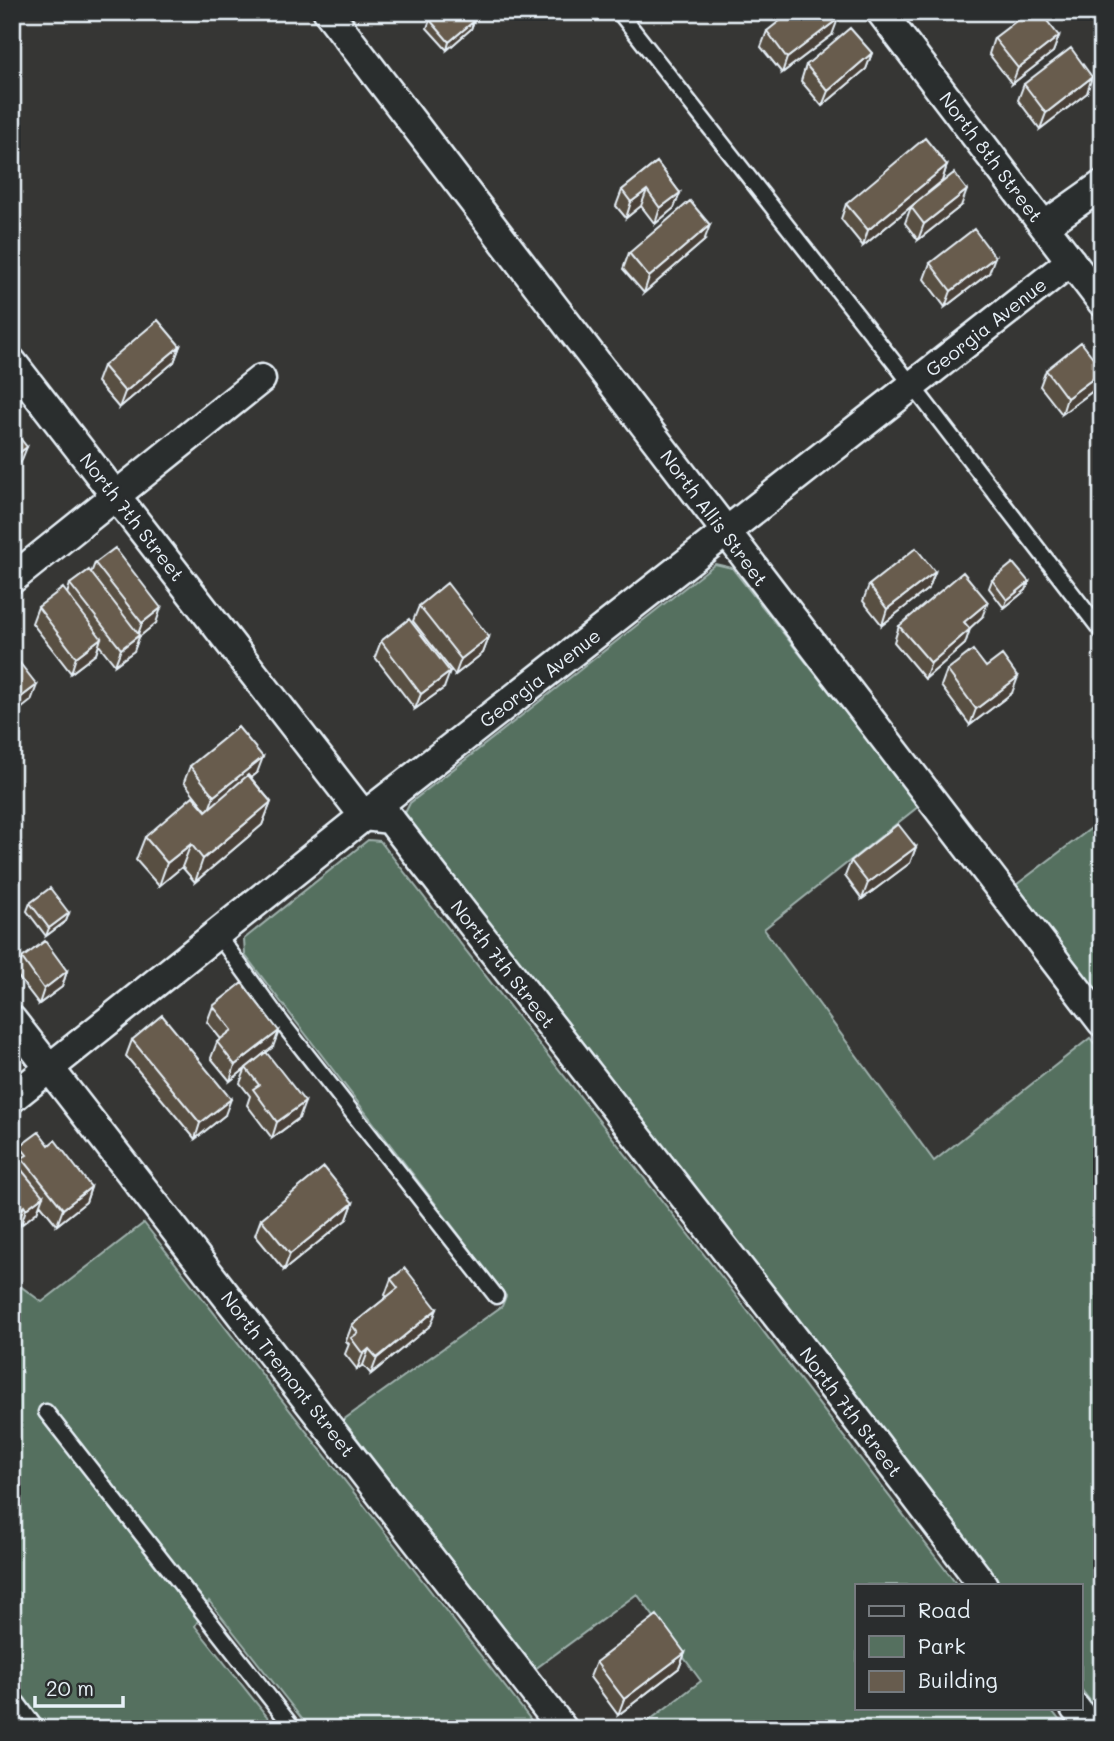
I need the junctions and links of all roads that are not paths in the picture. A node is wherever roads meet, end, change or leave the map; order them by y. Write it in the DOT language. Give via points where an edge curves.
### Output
graph roads {
  1 [pos="328,12"];
  2 [pos="619,12"];
  3 [pos="881,12"];
  4 [pos="1102,186"];
  5 [pos="1044,226"];
  6 [pos="1071,261"];
  7 [pos="1102,302"];
  8 [pos="12,362"];
  9 [pos="261,379"];
  10 [pos="912,385"];
  11 [pos="115,496"];
  12 [pos="725,533"];
  13 [pos="12,579"];
  14 [pos="1102,632"];
  15 [pos="364,816"];
  16 [pos="217,934"];
  17 [pos="12,1020"];
  18 [pos="1102,1022"];
  19 [pos="50,1068"];
  20 [pos="12,1098"];
  21 [pos="496,1296"];
  22 [pos="46,1412"];
  23 [pos="982,1584"];
  24 [pos="12,1707"];
  25 [pos="1077,1710"];
  26 [pos="29,1729"];
  27 [pos="294,1729"];
  28 [pos="563,1729"];
  29 [pos="1091,1729"];
  1 -- 12 [label="street, North Allis Street"];
  2 -- 10 [label="lane"];
  3 -- 5 [label="street, North 8th Street"];
  4 -- 5 [label="street"];
  5 -- 6 [label="street, North 8th Street"];
  6 -- 7 [label="street, North 8th Street"];
  6 -- 10 [label="street, Georgia Avenue"];
  8 -- 11 [label="street, North 7th Street"];
  9 -- 11 [label="street"];
  10 -- 12 [label="street, Georgia Avenue"];
  10 -- 14 [label="lane"];
  11 -- 13 [label="street"];
  11 -- 15 [label="street, North 7th Street"];
  12 -- 15 [label="street, Georgia Avenue"];
  12 -- 18 [label="street, North Allis Street"];
  15 -- 16 [label="street, Georgia Avenue"];
  15 -- 23 [label="street, North 7th Street" via="390,819"];
  16 -- 19 [label="street, Georgia Avenue"];
  16 -- 21 [label="lane"];
  17 -- 19 [label="street, North Tremont Street"];
  19 -- 20 [label="street, Georgia Avenue"];
  19 -- 28 [label="street, North Tremont Street"];
  22 -- 27 [label="lane"];
  24 -- 26 [label="street"];
  25 -- 29 [label="street"];
}
